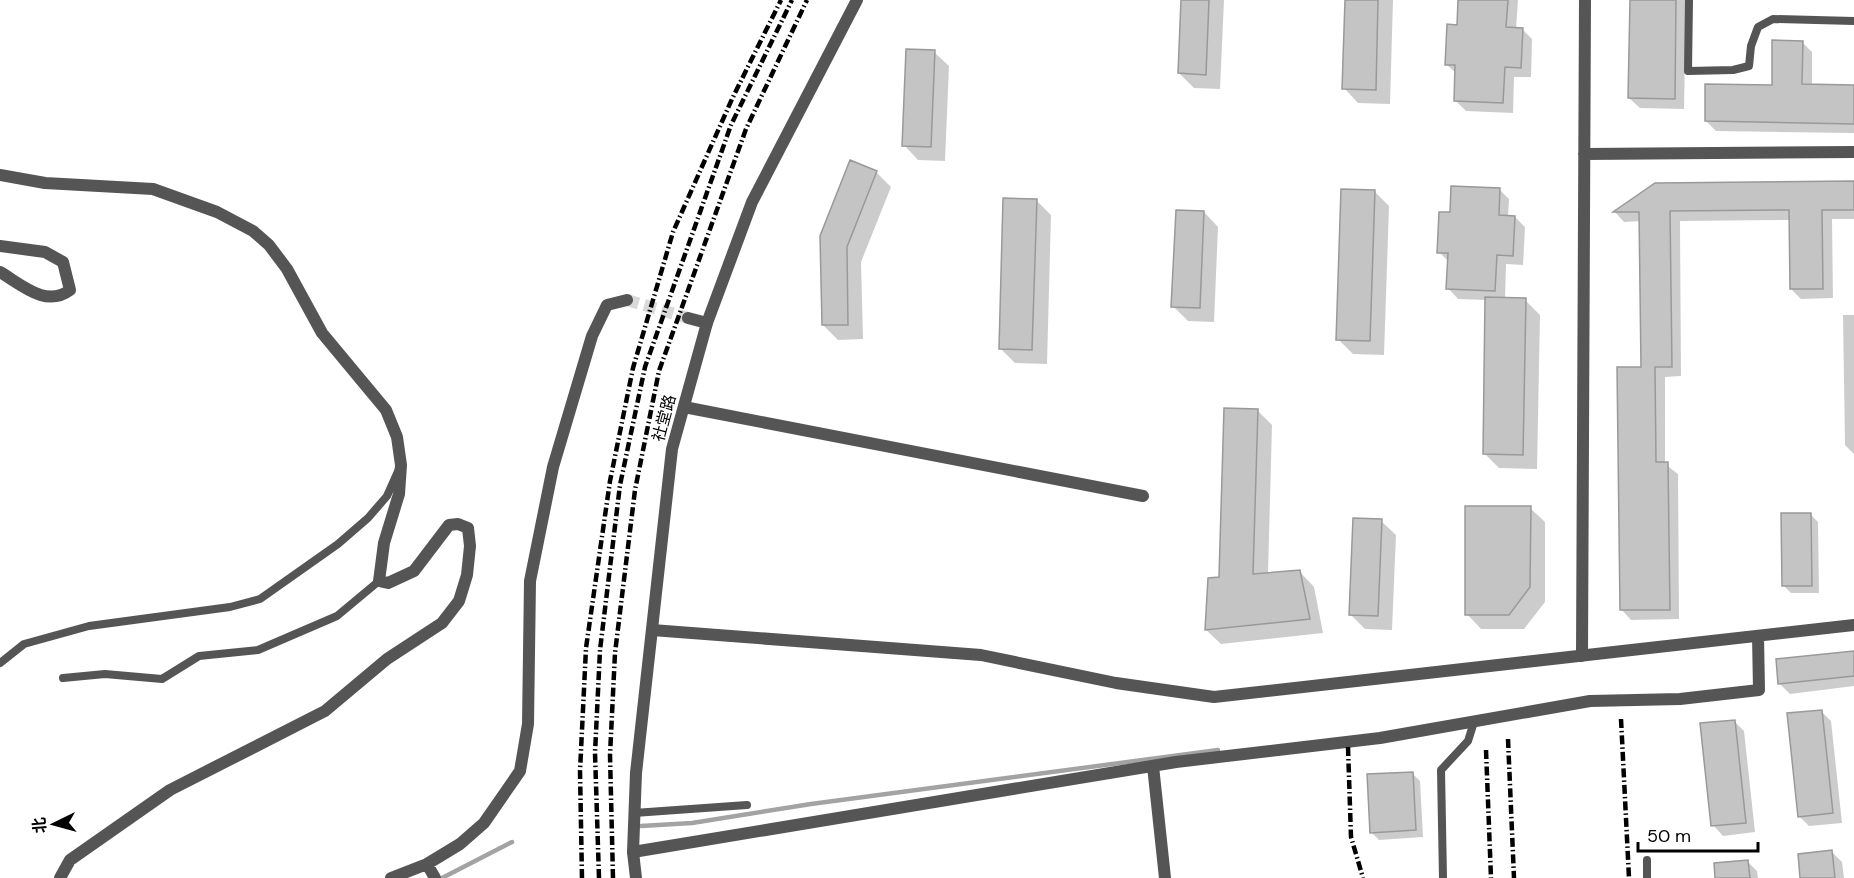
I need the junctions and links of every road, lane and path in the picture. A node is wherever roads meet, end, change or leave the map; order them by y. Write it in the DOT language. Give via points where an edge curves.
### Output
graph roads {
  1 [pos="857,0"];
  2 [pos="1585,0"];
  3 [pos="1689,0"];
  4 [pos="1854,21"];
  5 [pos="1854,152"];
  6 [pos="1584,154"];
  7 [pos="0,175"];
  8 [pos="0,246"];
  9 [pos="0,272"];
  10 [pos="627,300"];
  11 [pos="688,318"];
  12 [pos="707,323"];
  13 [pos="684,406"];
  14 [pos="401,465"];
  15 [pos="1143,496"];
  16 [pos="379,580"];
  17 [pos="1854,625"];
  18 [pos="652,630"];
  19 [pos="1758,636"];
  20 [pos="1582,656"];
  21 [pos="0,663"];
  22 [pos="63,678"];
  23 [pos="1474,722"];
  24 [pos="1153,766"];
  25 [pos="747,805"];
  26 [pos="634,813"];
  27 [pos="633,852"];
  28 [pos="1647,860"];
  29 [pos="431,871"];
  30 [pos="60,878"];
  31 [pos="391,878"];
  32 [pos="636,878"];
  33 [pos="1165,878"];
  34 [pos="1443,878"];
  35 [pos="1647,878"];
  1 -- 12 [label="street, 社堂路" via="752,202"];
  2 -- 6 [label="street"];
  3 -- 4 [label="lane" via="1688,71 1749,66 1750,46 1758,27 1773,19"];
  5 -- 6 [label="street"];
  6 -- 20 [label="street"];
  7 -- 14 [label="street" via="45,183 153,189 217,212 253,231 287,268 322,333 386,410 397,437"];
  8 -- 9 [label="street" via="45,252 63,262 70,290 61,297 42,297"];
  10 -- 29 [label="street" via="607,305 592,336 553,467 530,581 528,724 520,771 484,823"];
  11 -- 12 [label="street"];
  12 -- 13 [label="street, 社堂路"];
  13 -- 15 [label="street"];
  13 -- 18 [label="street, 社堂路" via="672,450"];
  14 -- 16 [label="street" via="399,494 384,543"];
  14 -- 21 [label="lane" via="387,496 368,518 260,599 230,607 89,626 24,644"];
  16 -- 22 [label="lane" via="337,616 258,650 199,656 162,679 105,674"];
  16 -- 30 [label="street" via="388,583 414,571 449,525 468,528 467,575 459,601 442,623 387,659 325,711 170,790 70,860"];
  17 -- 19 [label="street"];
  18 -- 20 [label="street" via="981,655 1116,683 1214,697"];
  18 -- 26 [label="street, 社堂路"];
  19 -- 20 [label="street"];
  19 -- 23 [label="street" via="1759,690 1680,699 1590,701"];
  23 -- 24 [label="street" via="1380,738"];
  23 -- 34 [label="lane" via="1468,741 1441,770"];
  24 -- 27 [label="street"];
  24 -- 33 [label="street"];
  25 -- 26 [label="lane"];
  26 -- 27 [label="street, 社堂路"];
  27 -- 32 [label="street, 社堂路"];
  28 -- 35 [label="lane"];
  29 -- 31 [label="street"];
}
